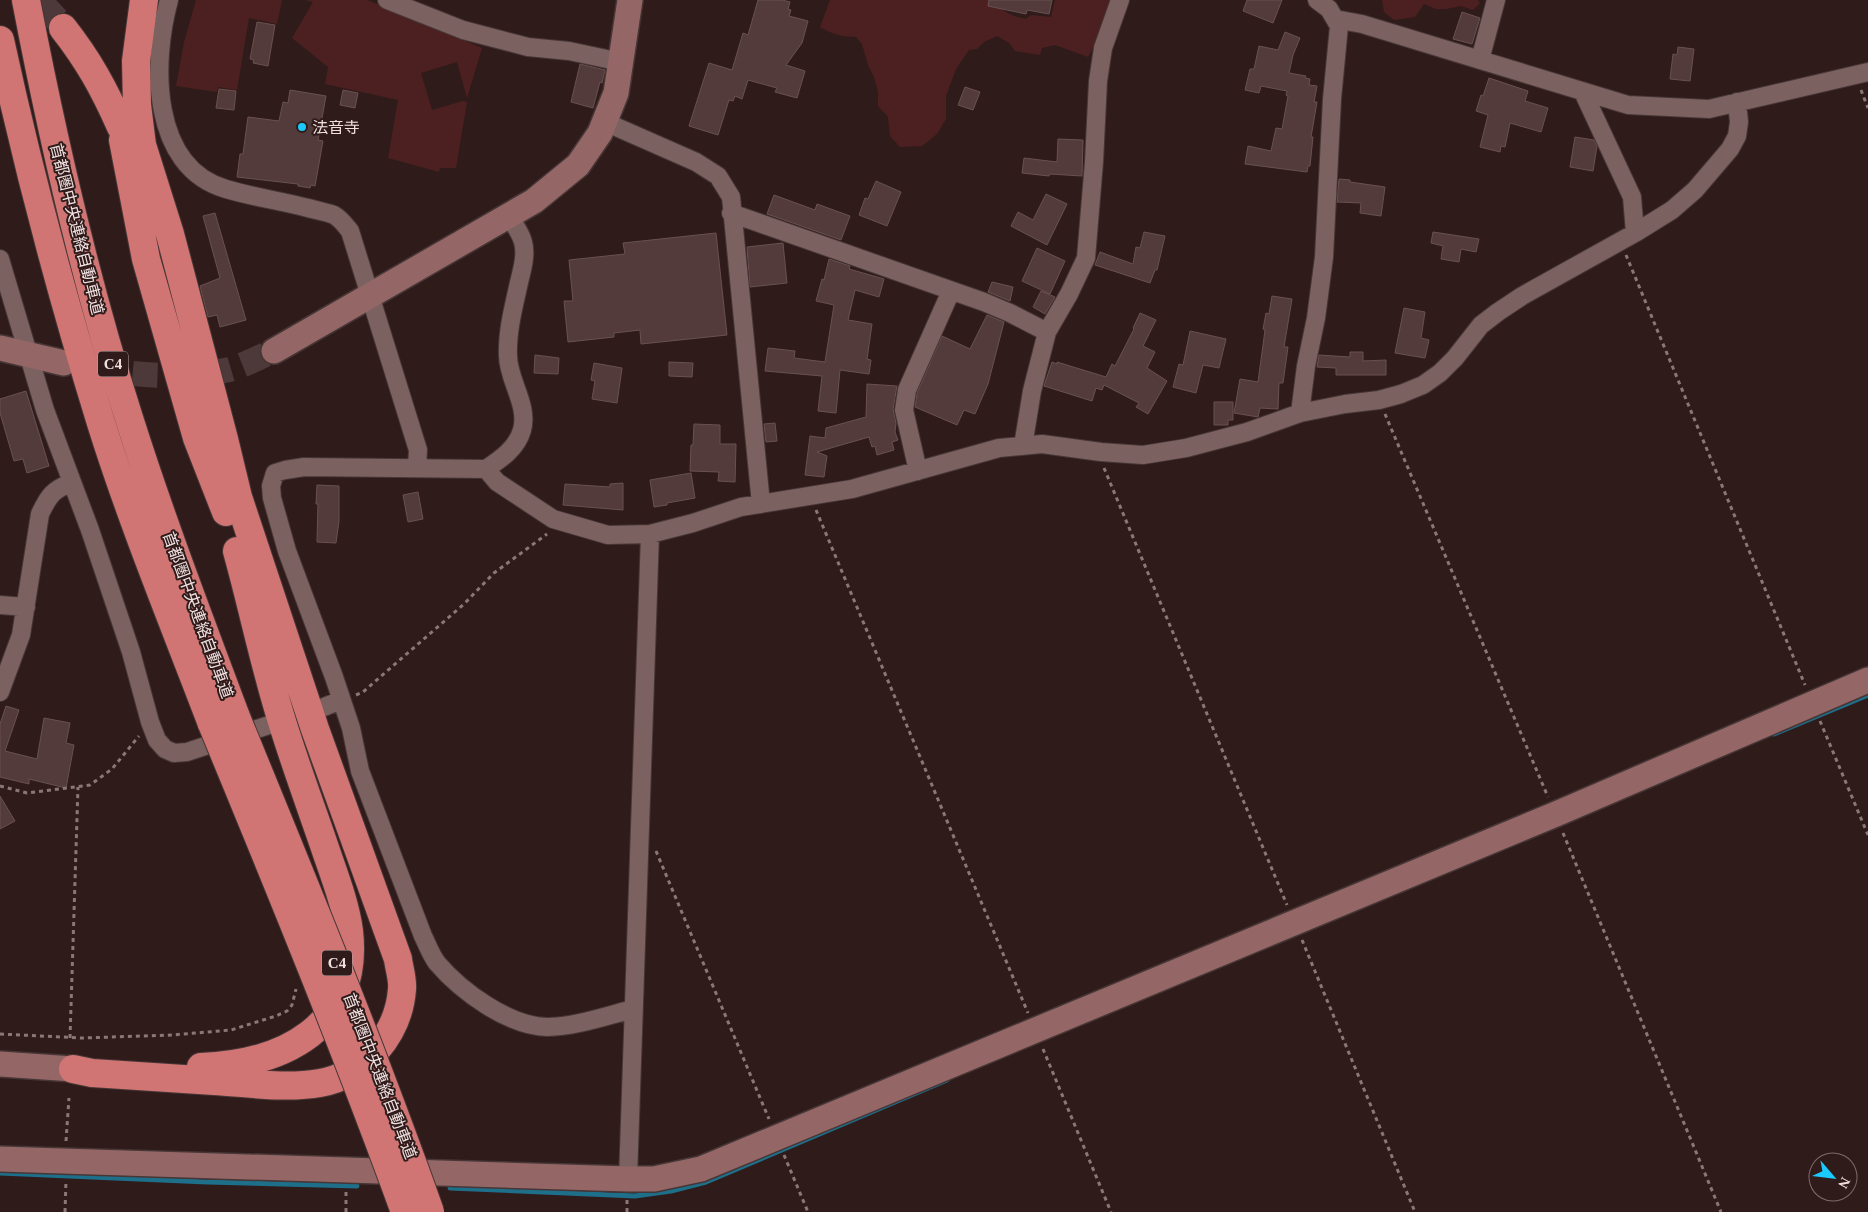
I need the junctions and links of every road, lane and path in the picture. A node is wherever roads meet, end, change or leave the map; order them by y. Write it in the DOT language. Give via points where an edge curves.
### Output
graph roads {
  1 [pos="26,0"];
  2 [pos="129,0"];
  3 [pos="144,0"];
  4 [pos="169,0"];
  5 [pos="387,0"];
  6 [pos="630,0"];
  7 [pos="1120,0"];
  8 [pos="1317,0"];
  9 [pos="1496,0"];
  10 [pos="1335,19"];
  11 [pos="63,28"];
  12 [pos="0,40"];
  13 [pos="1480,60"];
  14 [pos="621,62"];
  15 [pos="1868,72"];
  16 [pos="0,89"];
  17 [pos="1583,92"];
  18 [pos="1737,102"];
  19 [pos="605,122"];
  20 [pos="18,123"];
  21 [pos="121,127"];
  22 [pos="732,212"];
  23 [pos="508,216"];
  24 [pos="1627,237"];
  25 [pos="0,259"];
  26 [pos="951,291"];
  27 [pos="370,295"];
  28 [pos="1047,332"];
  29 [pos="0,348"];
  30 [pos="274,351"];
  31 [pos="28,355"];
  32 [pos="64,363"];
  33 [pos="1300,413"];
  34 [pos="1023,446"];
  35 [pos="1101,452"];
  36 [pos="417,467"];
  37 [pos="486,469"];
  38 [pos="918,471"];
  39 [pos="72,482"];
  40 [pos="810,496"];
  41 [pos="761,504"];
  42 [pos="553,519"];
  43 [pos="650,534"];
  44 [pos="0,605"];
  45 [pos="26,607"];
  46 [pos="1868,680"];
  47 [pos="0,692"];
  48 [pos="341,700"];
  49 [pos="1813,704"];
  50 [pos="324,707"];
  51 [pos="224,721"];
  52 [pos="150,722"];
  53 [pos="270,725"];
  54 [pos="0,786"];
  55 [pos="78,787"];
  56 [pos="1868,835"];
  57 [pos="656,849"];
  58 [pos="1294,922"];
  59 [pos="296,988"];
  60 [pos="633,1009"];
  61 [pos="1035,1030"];
  62 [pos="0,1034"];
  63 [pos="70,1038"];
  64 [pos="0,1064"];
  65 [pos="72,1068"];
  66 [pos="69,1098"];
  67 [pos="777,1138"];
  68 [pos="0,1159"];
  69 [pos="66,1172"];
  70 [pos="628,1179"];
  71 [pos="346,1190"];
  72 [pos="65,1212"];
  73 [pos="346,1212"];
  74 [pos="405,1212"];
  75 [pos="430,1212"];
  76 [pos="808,1212"];
  77 [pos="1111,1212"];
  78 [pos="1415,1212"];
  1 -- 51 [label="highway, 首都圏中央連絡自動車道 / C4" via="62,177 97,310"];
  2 -- 21 [label="highway" via="123,36"];
  3 -- 65 [label="highway" via="136,83 142,145 170,234 238,497 315,728 398,959 402,988 395,1021 378,1048 367,1061 345,1075 322,1083 253,1083 92,1073"];
  4 -- 27 [label="street" via="160,55 160,89 169,136 179,155 207,181 224,189 326,213 342,221 350,232"];
  5 -- 14 [label="street" via="463,30 528,47 569,51"];
  6 -- 14 [label="street"];
  7 -- 28 [label="street" via="1103,48 1098,81 1086,258"];
  8 -- 10 [label="street" via="1330,9"];
  9 -- 13 [label="street"];
  10 -- 13 [label="street" via="1362,24"];
  10 -- 33 [label="street" via="1339,26 1324,257"];
  11 -- 21 [label="highway" via="104,89"];
  12 -- 20 [label="highway, 首都圏中央連絡自動車道 / C4"];
  13 -- 17 [label="street"];
  14 -- 19 [label="street" via="616,93"];
  15 -- 18 [label="street"];
  16 -- 20 [label="highway"];
  17 -- 18 [label="street" via="1628,105 1666,108 1710,108"];
  17 -- 24 [label="street" via="1632,197"];
  18 -- 24 [label="street" via="1737,136 1730,149 1695,190 1672,210"];
  19 -- 22 [label="street" via="696,162 718,176 731,197"];
  19 -- 23 [label="street" via="578,165 534,201"];
  20 -- 51 [label="highway, 首都圏中央連絡自動車道 / C4" via="50,251 102,424 141,537"];
  21 -- 65 [label="highway" via="148,268 197,438 224,503 284,730 343,902 350,952 347,974 336,1004 316,1031 289,1048 247,1062 207,1067"];
  22 -- 26 [label="street"];
  22 -- 41 [label="street"];
  23 -- 27 [label="street"];
  23 -- 37 [label="street" via="524,243 508,356 521,407 522,429 510,451"];
  24 -- 33 [label="street" via="1498,312 1481,325 1440,373 1423,384 1379,400"];
  24 -- 49 [label="path"];
  25 -- 31 [label="street"];
  26 -- 28 [label="street" via="1010,312"];
  26 -- 38 [label="street" via="907,390 904,410"];
  27 -- 30 [label="street"];
  27 -- 36 [label="street" via="418,450"];
  28 -- 34 [label="street" via="1032,391"];
  29 -- 31 [label="street"];
  31 -- 32 [label="street"];
  31 -- 39 [label="street"];
  33 -- 35 [label="street" via="1247,432 1186,448 1143,455"];
  34 -- 35 [label="street" via="1042,444"];
  34 -- 38 [label="street" via="999,448"];
  35 -- 58 [label="path" via="1102,463"];
  36 -- 37 [label="street"];
  36 -- 48 [label="street" via="304,467 275,473 272,498 287,551"];
  37 -- 42 [label="street" via="497,482"];
  38 -- 40 [label="street" via="852,489"];
  39 -- 45 [label="street" via="49,496 40,514"];
  39 -- 52 [label="street" via="131,652"];
  40 -- 41 [label="street"];
  40 -- 61 [label="path"];
  41 -- 43 [label="street"];
  42 -- 43 [label="street" via="608,536"];
  42 -- 48 [label="path" via="547,535 494,573 464,604 363,692"];
  43 -- 60 [label="street"];
  44 -- 45 [label="street"];
  45 -- 47 [label="street" via="21,635"];
  46 -- 49 [label="street"];
  48 -- 50 [label="street"];
  48 -- 60 [label="street" via="360,771 436,962 464,989 494,1010 520,1022 547,1027"];
  49 -- 56 [label="path"];
  49 -- 58 [label="street"];
  51 -- 74 [label="highway, 首都圏中央連絡自動車道 / C4, bridge"];
  51 -- 75 [label="highway, 首都圏中央連絡自動車道 / C4, bridge" via="346,985"];
  52 -- 53 [label="street" via="157,740 174,753 200,749"];
  52 -- 55 [label="path" via="112,769 90,785"];
  54 -- 55 [label="path" via="27,793"];
  55 -- 63 [label="path"];
  57 -- 67 [label="path"];
  58 -- 61 [label="street"];
  58 -- 78 [label="path"];
  59 -- 63 [label="path" via="292,1005 287,1010 231,1030"];
  60 -- 70 [label="street"];
  61 -- 67 [label="street"];
  61 -- 77 [label="path"];
  62 -- 63 [label="path"];
  64 -- 65 [label="street"];
  66 -- 69 [label="path"];
  67 -- 70 [label="street" via="701,1169 654,1179"];
  67 -- 76 [label="path"];
  68 -- 69 [label="street"];
  69 -- 70 [label="street"];
  69 -- 72 [label="path"];
  71 -- 73 [label="path"];
}
